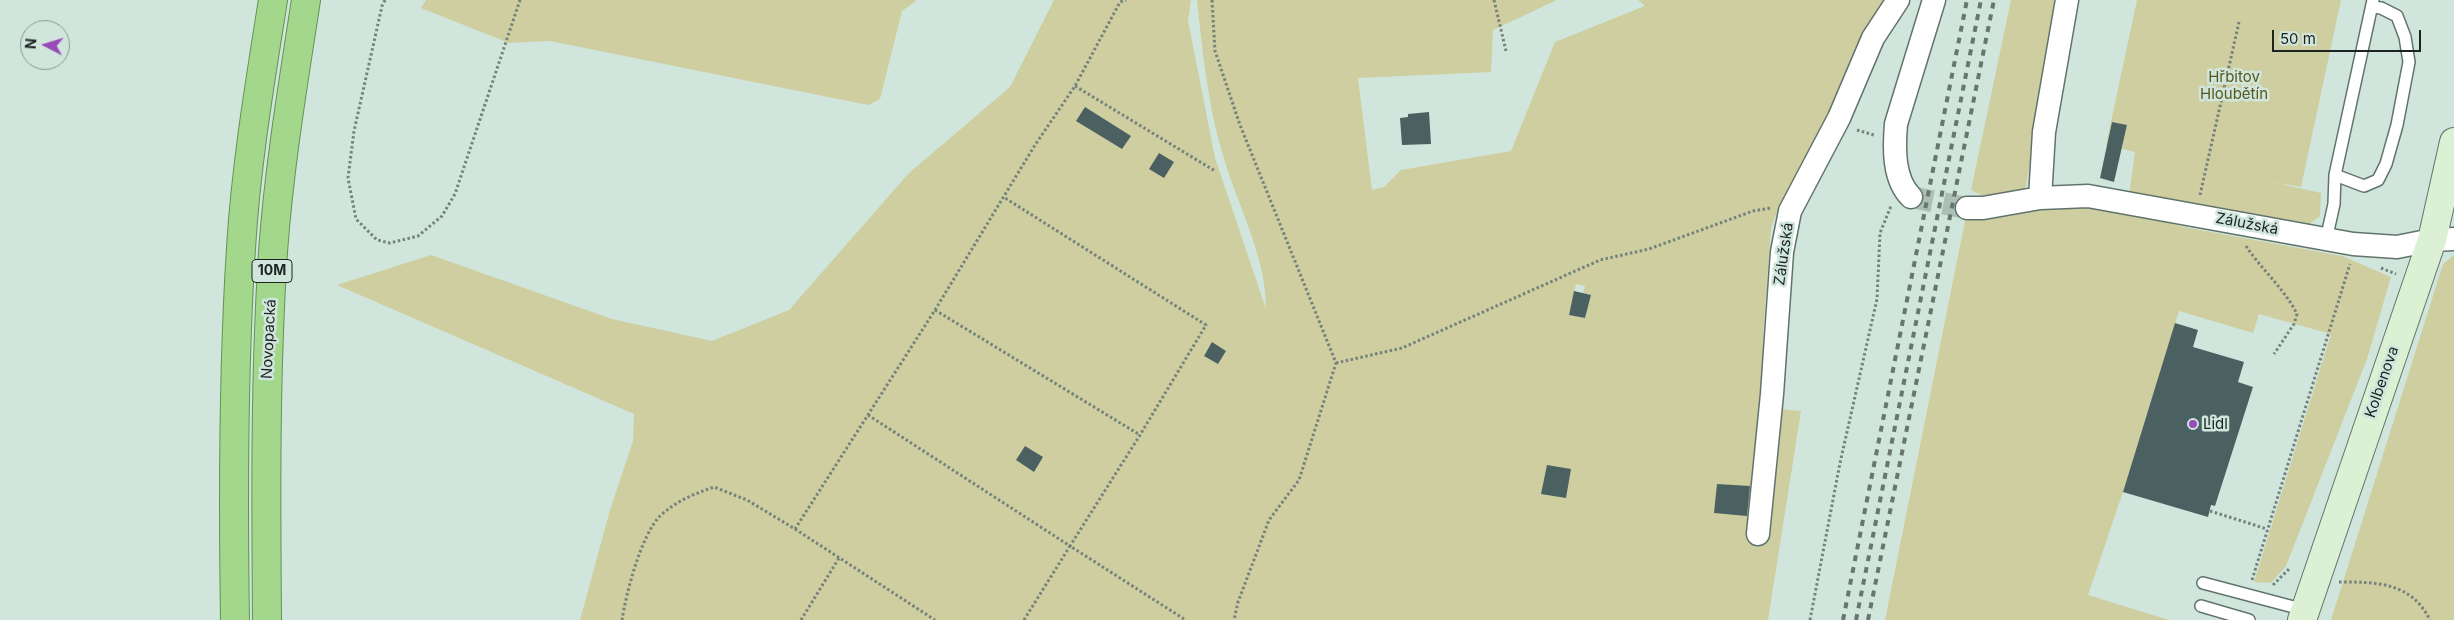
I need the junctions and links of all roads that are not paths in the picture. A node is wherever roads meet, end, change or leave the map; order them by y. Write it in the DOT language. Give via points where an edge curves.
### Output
graph roads {
  1 [pos="273,0"];
  2 [pos="306,0"];
  3 [pos="1898,0"];
  4 [pos="1934,0"];
  5 [pos="2067,0"];
  6 [pos="2372,4"];
  7 [pos="2454,142"];
  8 [pos="2335,176"];
  9 [pos="1906,192"];
  10 [pos="2040,198"];
  11 [pos="1967,208"];
  12 [pos="2443,239"];
  13 [pos="2326,240"];
  14 [pos="1758,534"];
  15 [pos="2203,583"];
  16 [pos="2201,606"];
  17 [pos="2303,615"];
  18 [pos="235,620"];
  19 [pos="267,620"];
  20 [pos="2249,620"];
  1 -- 18 [label="highway, Novopacká / 10M" via="252,133 241,247 236,375"];
  2 -- 19 [label="highway, Novopacká / 10M" via="273,250 267,380"];
  3 -- 14 [label="street, Zálužská" via="1873,38 1839,118 1790,211 1782,252"];
  4 -- 9 [label="street" via="1896,124 1894,145"];
  5 -- 10 [label="street" via="2044,132"];
  6 -- 8 [label="lane"];
  6 -- 8 [label="lane" via="2397,16 2405,38 2409,62 2397,125 2378,180 2364,186"];
  7 -- 12 [label="main road, Kolbenova"];
  8 -- 13 [label="lane" via="2334,204"];
  10 -- 11 [label="street, Zálužská"];
  10 -- 13 [label="street, Zálužská" via="2088,196"];
  12 -- 13 [label="street, Zálužská" via="2397,247"];
  12 -- 17 [label="main road, Kolbenova"];
  15 -- 17 [label="lane"];
  16 -- 20 [label="lane"];
}
